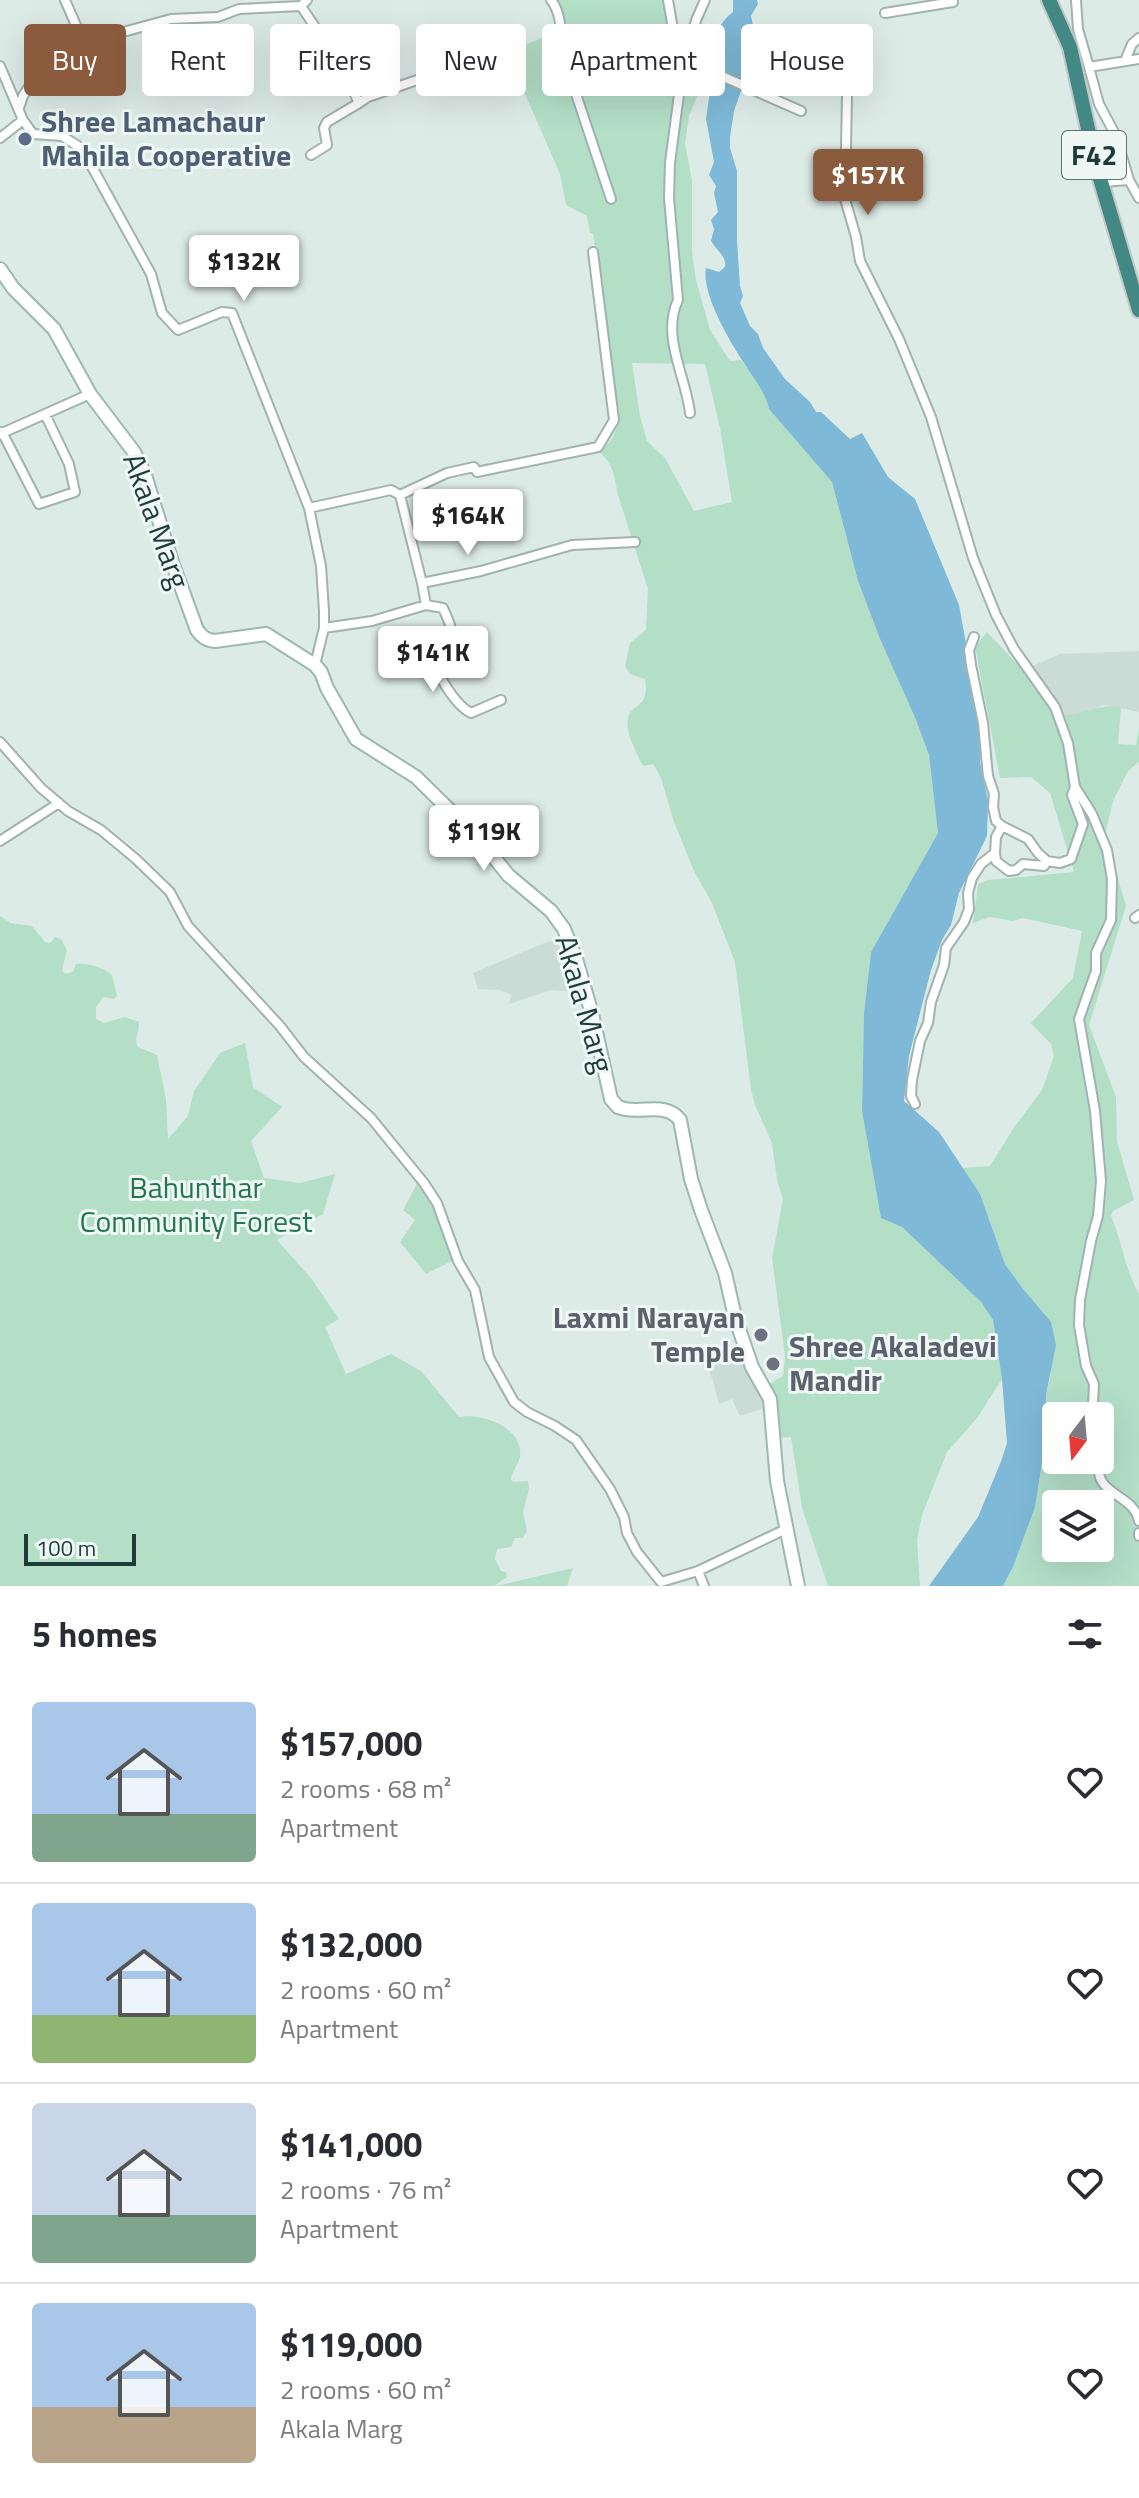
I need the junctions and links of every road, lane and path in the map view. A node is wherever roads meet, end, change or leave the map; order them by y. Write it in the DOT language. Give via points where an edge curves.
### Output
graph roads {
  1 [pos="65,0"];
  2 [pos="551,0"];
  3 [pos="668,0"];
  4 [pos="705,0"];
  5 [pos="953,0"];
  6 [pos="1049,0"];
  7 [pos="1076,0"];
  8 [pos="285,3"];
  9 [pos="304,3"];
  10 [pos="885,13"];
  11 [pos="75,24"];
  12 [pos="672,24"];
  13 [pos="695,24"];
  14 [pos="126,31"];
  15 [pos="1139,38"];
  16 [pos="1139,59"];
  17 [pos="1125,61"];
  18 [pos="0,66"];
  19 [pos="1089,67"];
  20 [pos="725,77"];
  21 [pos="416,80"];
  22 [pos="24,94"];
  23 [pos="679,96"];
  24 [pos="847,96"];
  25 [pos="359,103"];
  26 [pos="19,108"];
  27 [pos="801,111"];
  28 [pos="23,120"];
  29 [pos="0,138"];
  30 [pos="311,155"];
  31 [pos="1129,180"];
  32 [pos="1102,182"];
  33 [pos="1139,198"];
  34 [pos="611,199"];
  35 [pos="593,252"];
  36 [pos="0,269"];
  37 [pos="1139,310"];
  38 [pos="90,394"];
  39 [pos="690,413"];
  40 [pos="45,414"];
  41 [pos="1,433"];
  42 [pos="400,495"];
  43 [pos="309,508"];
  44 [pos="635,542"];
  45 [pos="422,583"];
  46 [pos="426,605"];
  47 [pos="324,628"];
  48 [pos="974,637"];
  49 [pos="315,665"];
  50 [pos="501,700"];
  51 [pos="0,742"];
  52 [pos="1075,787"];
  53 [pos="59,803"];
  54 [pos="1002,826"];
  55 [pos="0,841"];
  56 [pos="995,853"];
  57 [pos="1047,861"];
  58 [pos="915,1104"];
  59 [pos="1095,1402"];
  60 [pos="1098,1474"];
  61 [pos="1139,1521"];
  62 [pos="786,1529"];
  63 [pos="698,1571"];
  64 [pos="704,1586"];
  65 [pos="798,1586"];
  1 -- 11 [label="street"];
  2 -- 34 [label="street" via="566,64"];
  3 -- 12 [label="street"];
  4 -- 13 [label="street"];
  5 -- 10 [label="street"];
  6 -- 32 [label="highway, F42" via="1070,47"];
  7 -- 19 [label="street"];
  8 -- 9 [label="street"];
  8 -- 14 [label="street" via="218,17 171,19"];
  9 -- 25 [label="street"];
  15 -- 17 [label="street"];
  16 -- 17 [label="street"];
  17 -- 19 [label="street"];
  18 -- 26 [label="street"];
  19 -- 31 [label="street"];
  20 -- 27 [label="street"];
  21 -- 25 [label="street"];
  22 -- 26 [label="street"];
  23 -- 39 [label="street" via="669,198 678,300 673,342"];
  24 -- 52 [label="street" via="845,199 860,261 931,417 973,558 996,615 1055,707"];
  25 -- 30 [label="street" via="327,122 327,145"];
  26 -- 28 [label="street"];
  28 -- 29 [label="street"];
  28 -- 43 [label="street" via="33,134 62,136 78,146 151,274 162,313 178,330 232,313"];
  31 -- 32 [label="street"];
  31 -- 33 [label="street"];
  32 -- 37 [label="highway, F42"];
  35 -- 42 [label="street" via="614,420 598,447 477,472 474,467 447,473"];
  36 -- 38 [label="main road, Akala Marg" via="54,329"];
  38 -- 40 [label="street"];
  38 -- 49 [label="main road, Akala Marg" via="144,472 202,637 215,641 266,634"];
  40 -- 41 [label="street"];
  40 -- 41 [label="street" via="69,464 75,492 39,504"];
  42 -- 43 [label="street" via="391,490"];
  42 -- 45 [label="street"];
  43 -- 47 [label="street" via="321,566"];
  44 -- 45 [label="street" via="572,545"];
  45 -- 46 [label="street"];
  46 -- 47 [label="street"];
  46 -- 50 [label="street" via="443,608 449,623 450,639 439,640 431,655 438,675 461,705 471,713"];
  47 -- 49 [label="street"];
  48 -- 54 [label="street" via="971,665 993,807"];
  49 -- 62 [label="main road, Akala Marg" via="356,739 416,777 560,922 592,1014 611,1099 632,1110 668,1110 680,1120 691,1179 752,1367 770,1399"];
  51 -- 53 [label="street"];
  52 -- 57 [label="street" via="1072,795 1083,824 1071,859"];
  52 -- 59 [label="street" via="1099,828 1112,879 1111,920 1096,953 1096,971 1079,1019 1101,1181 1079,1325"];
  53 -- 55 [label="street"];
  53 -- 63 [label="street" via="101,830 170,892 188,926 304,1057 371,1118 437,1203 475,1290 489,1357 514,1402 576,1440 610,1489 637,1552 661,1582"];
  54 -- 56 [label="street"];
  54 -- 57 [label="street" via="1028,839"];
  56 -- 57 [label="street" via="996,861 1009,871 1023,864 1044,866"];
  56 -- 58 [label="street" via="972,878 969,909 946,948 912,1080"];
  60 -- 61 [label="street"];
  62 -- 63 [label="street"];
  62 -- 65 [label="main road, Akala Marg"];
  63 -- 64 [label="street"];
}
